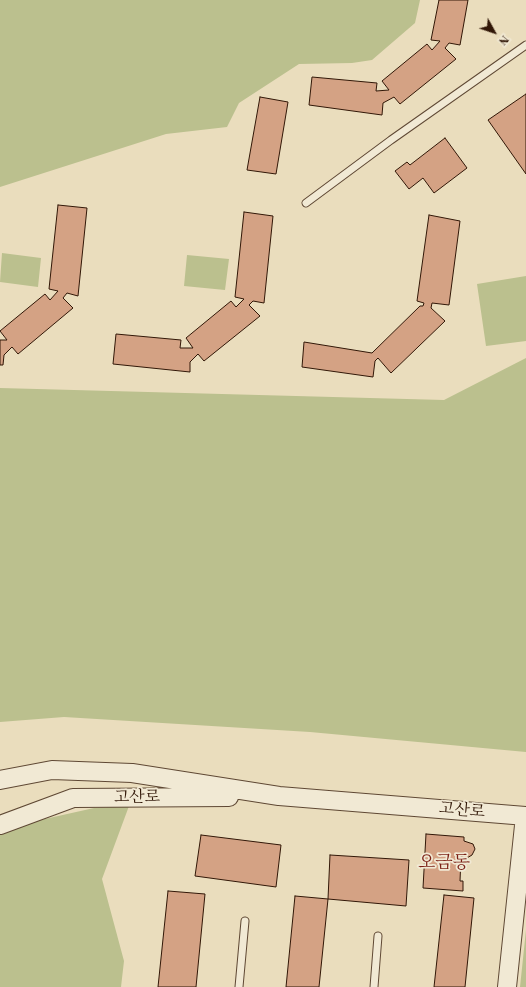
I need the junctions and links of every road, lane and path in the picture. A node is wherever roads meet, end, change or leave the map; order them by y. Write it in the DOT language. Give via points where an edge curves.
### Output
graph roads {
  1 [pos="526,45"];
  2 [pos="306,203"];
  3 [pos="0,780"];
  4 [pos="279,796"];
  5 [pos="526,816"];
  6 [pos="0,825"];
  7 [pos="245,921"];
  8 [pos="378,936"];
  9 [pos="239,987"];
  10 [pos="374,987"];
  11 [pos="507,987"];
  1 -- 2 [label="lane" via="390,140"];
  3 -- 4 [label="street, 고산로" via="52,770 132,773"];
  4 -- 5 [label="street, 고산로"];
  4 -- 6 [label="street, 고산로" via="73,798"];
  5 -- 11 [label="street"];
  7 -- 9 [label="lane"];
  8 -- 10 [label="lane"];
}
